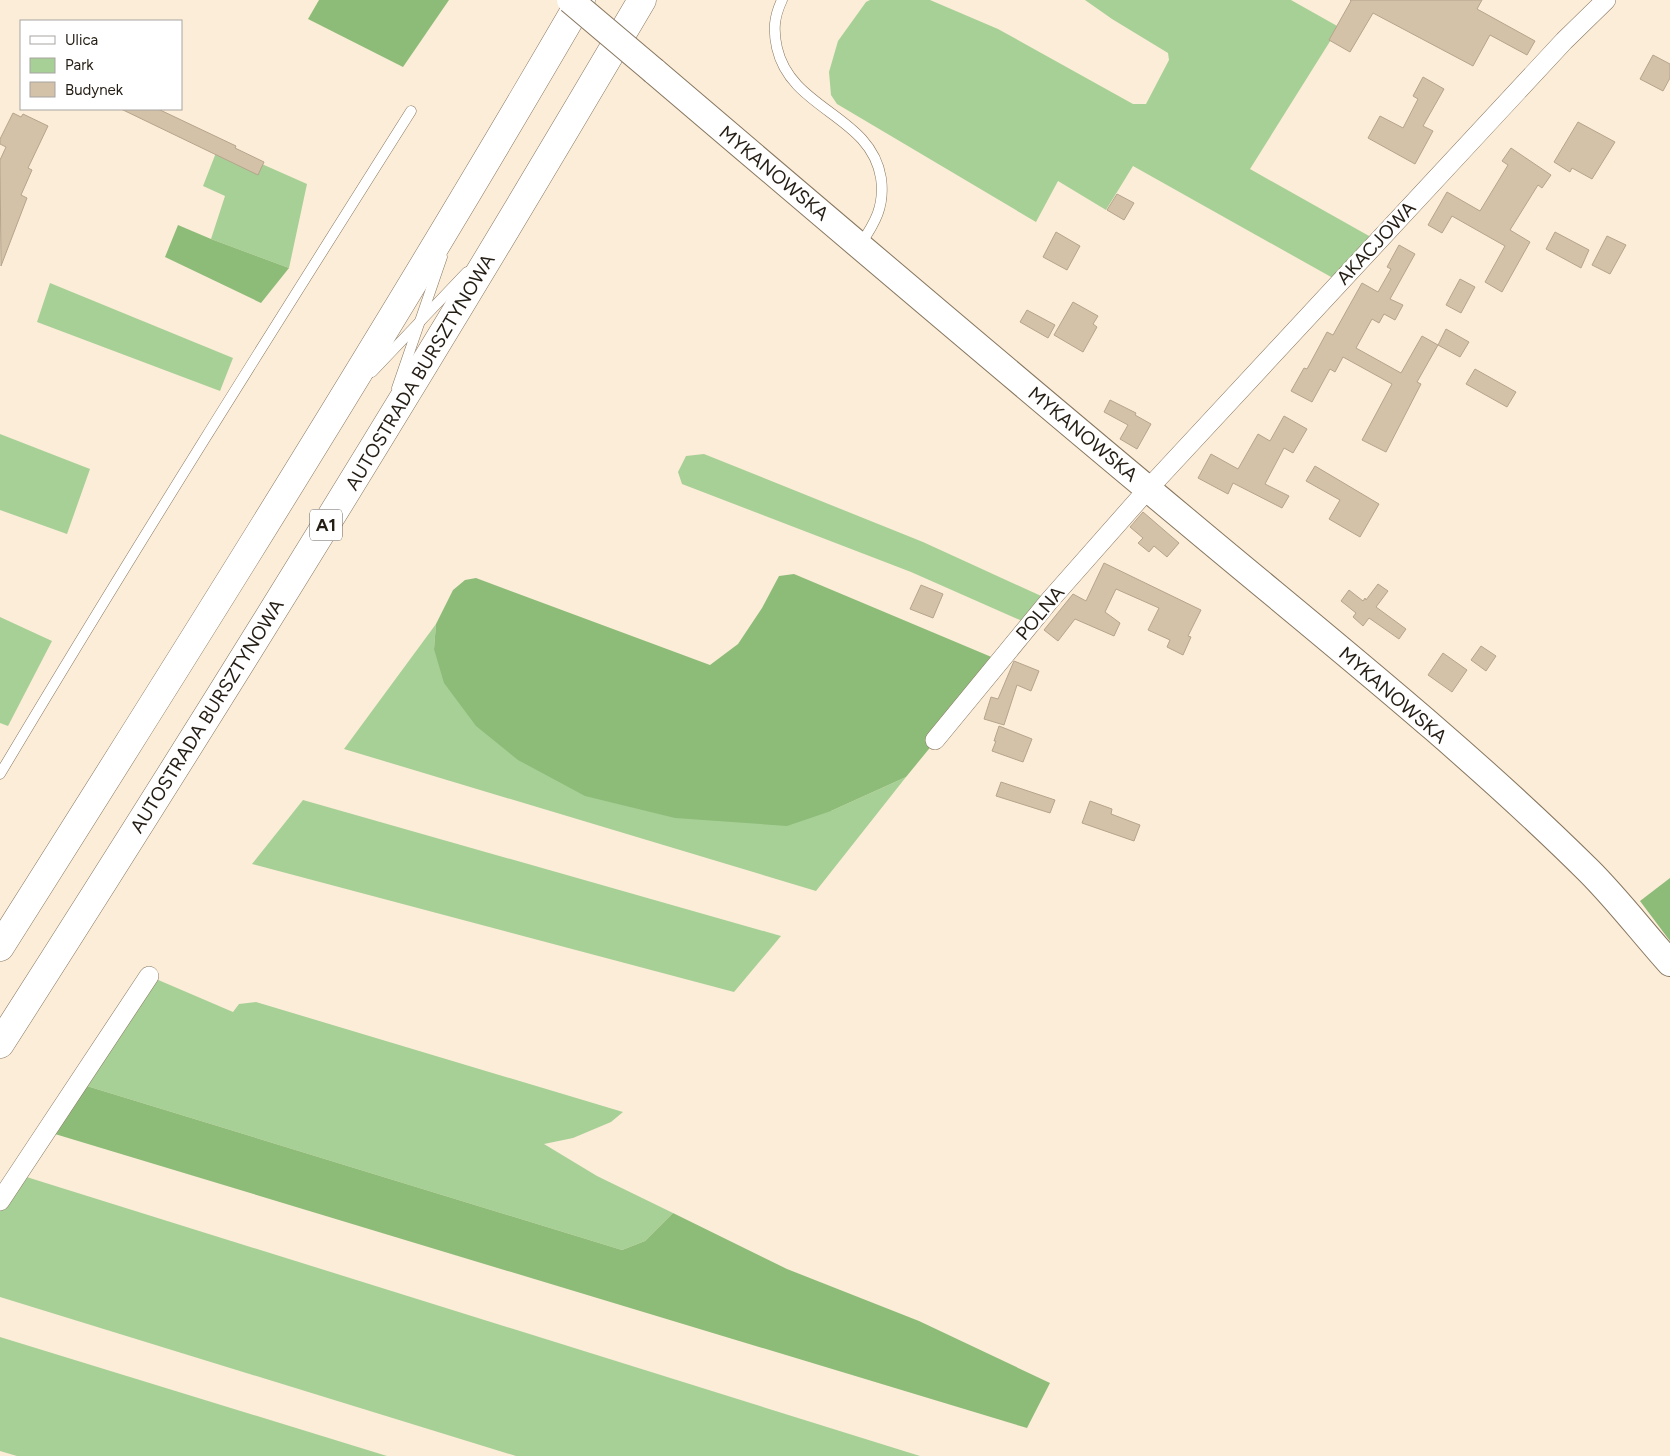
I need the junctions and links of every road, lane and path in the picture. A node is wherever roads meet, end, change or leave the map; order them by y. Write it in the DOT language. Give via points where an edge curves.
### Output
graph roads {
  1 [pos="570,0"];
  2 [pos="581,0"];
  3 [pos="642,0"];
  4 [pos="782,0"];
  5 [pos="1606,0"];
  6 [pos="411,111"];
  7 [pos="459,207"];
  8 [pos="503,234"];
  9 [pos="860,245"];
  10 [pos="420,322"];
  11 [pos="335,410"];
  12 [pos="380,436"];
  13 [pos="1148,489"];
  14 [pos="935,740"];
  15 [pos="0,774"];
  16 [pos="0,947"];
  17 [pos="1670,964"];
  18 [pos="149,976"];
  19 [pos="0,1044"];
  20 [pos="0,1201"];
  1 -- 9 [label="main road, MYKANOWSKA, bridge"];
  2 -- 7 [label="highway"];
  3 -- 8 [label="highway, AUTOSTRADA BURSZTYNOWA / A1"];
  4 -- 9 [label="lane" via="775,14 775,39 780,61 790,78 819,106 851,128 876,157 882,202 873,226"];
  5 -- 13 [label="street, AKACJOWA" via="1564,41"];
  6 -- 15 [label="lane" via="239,383"];
  7 -- 10 [label="lane"];
  7 -- 11 [label="highway"];
  8 -- 10 [label="lane"];
  8 -- 12 [label="highway, AUTOSTRADA BURSZTYNOWA / A1"];
  9 -- 13 [label="main road, MYKANOWSKA"];
  10 -- 11 [label="lane"];
  10 -- 12 [label="lane"];
  11 -- 16 [label="highway"];
  12 -- 19 [label="highway, AUTOSTRADA BURSZTYNOWA / A1"];
  13 -- 14 [label="street, POLNA" via="1050,600"];
  13 -- 17 [label="main road, MYKANOWSKA" via="1372,676 1518,804 1592,874"];
  18 -- 20 [label="street"];
}
